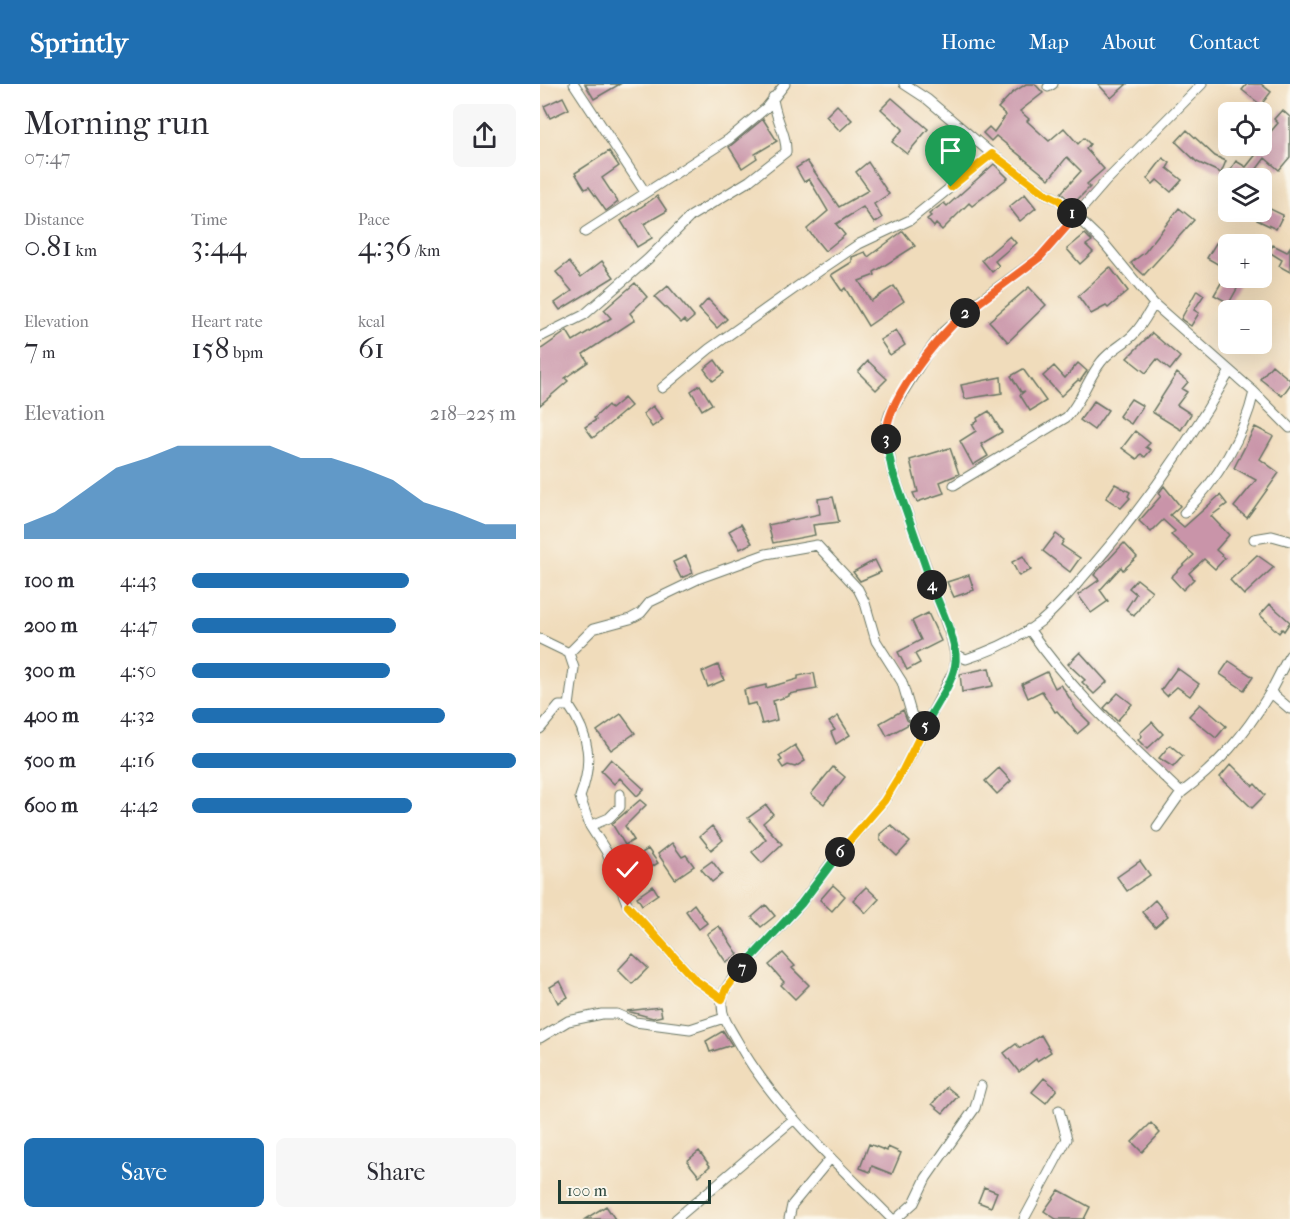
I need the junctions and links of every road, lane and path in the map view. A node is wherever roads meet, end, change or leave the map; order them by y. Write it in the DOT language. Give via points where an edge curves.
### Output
graph roads {
  1 [pos="574,84"];
  2 [pos="785,84"];
  3 [pos="904,84"];
  4 [pos="1202,84"];
  5 [pos="773,97"];
  6 [pos="992,154"];
  7 [pos="645,192"];
  8 [pos="1075,217"];
  9 [pos="585,232"];
  10 [pos="1154,304"];
  11 [pos="540,337"];
  12 [pos="1230,371"];
  13 [pos="662,388"];
  14 [pos="1254,392"];
  15 [pos="1290,428"];
  16 [pos="954,485"];
  17 [pos="1184,513"];
  18 [pos="1254,538"];
  19 [pos="1290,541"];
  20 [pos="1029,629"];
  21 [pos="540,639"];
  22 [pos="569,653"];
  23 [pos="956,654"];
  24 [pos="1290,655"];
  25 [pos="1270,692"];
  26 [pos="568,706"];
  27 [pos="1290,709"];
  28 [pos="927,722"];
  29 [pos="540,729"];
  30 [pos="1181,793"];
  31 [pos="620,794"];
  32 [pos="590,826"];
  33 [pos="1157,827"];
  34 [pos="722,999"];
  35 [pos="724,1018"];
  36 [pos="540,1038"];
  37 [pos="981,1086"];
  38 [pos="1059,1110"];
  39 [pos="794,1119"];
  40 [pos="830,1159"];
  41 [pos="676,1219"];
  42 [pos="789,1219"];
  43 [pos="894,1219"];
  44 [pos="1024,1219"];
  1 -- 7 [label="street"];
  2 -- 5 [label="street"];
  3 -- 6 [label="street"];
  4 -- 8 [label="street"];
  5 -- 7 [label="street" via="766,108 729,139"];
  5 -- 11 [label="street" via="787,141 786,152 749,181 691,216 584,315"];
  6 -- 8 [label="street" via="1059,200"];
  6 -- 13 [label="street" via="910,220 859,244"];
  7 -- 9 [label="street"];
  8 -- 10 [label="street" via="1103,242"];
  8 -- 23 [label="street" via="1040,257 943,332 890,413 885,428 892,470"];
  10 -- 12 [label="street"];
  10 -- 16 [label="street" via="1133,335 1102,360 1087,383 1081,402 1068,417"];
  12 -- 14 [label="street"];
  12 -- 20 [label="street" via="1193,435 1125,526 1067,595"];
  14 -- 15 [label="street"];
  14 -- 17 [label="street" via="1248,420"];
  18 -- 19 [label="street" via="1272,536"];
  20 -- 23 [label="street" via="976,656"];
  20 -- 30 [label="street" via="1098,715"];
  21 -- 22 [label="street"];
  22 -- 26 [label="street" via="574,668"];
  22 -- 28 [label="street" via="593,629 630,619 650,602 700,578 766,554 817,545 858,589 876,641 904,688 912,716"];
  23 -- 28 [label="street" via="955,668"];
  24 -- 25 [label="street"];
  25 -- 27 [label="street"];
  25 -- 30 [label="street" via="1212,770"];
  26 -- 29 [label="street" via="559,706"];
  26 -- 32 [label="street" via="582,725 588,753 587,779 580,797"];
  28 -- 34 [label="street" via="884,801 801,904 734,977"];
  30 -- 33 [label="street"];
  31 -- 32 [label="street" via="620,807 609,818"];
  32 -- 34 [label="street" via="606,850 624,899 634,914 695,980"];
  34 -- 35 [label="street"];
  35 -- 36 [label="street" via="690,1029 602,1014 568,1021"];
  35 -- 39 [label="street" via="746,1057"];
  37 -- 43 [label="street" via="975,1108 926,1178 914,1203"];
  38 -- 44 [label="street" via="1067,1139"];
  39 -- 40 [label="street"];
  39 -- 41 [label="street"];
  40 -- 42 [label="street" via="792,1205"];
  40 -- 43 [label="street"];
}
